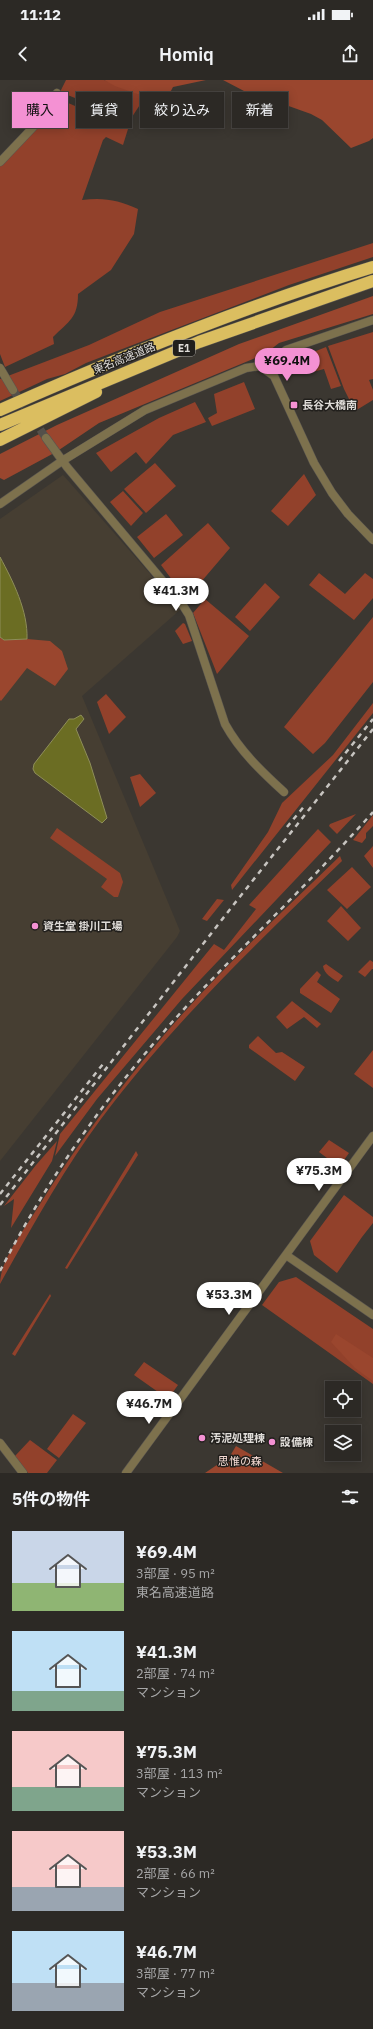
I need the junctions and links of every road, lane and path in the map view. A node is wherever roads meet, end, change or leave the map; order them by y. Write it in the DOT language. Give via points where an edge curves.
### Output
graph roads {
  1 [pos="32,128"];
  2 [pos="0,162"];
  3 [pos="373,267"];
  4 [pos="373,281"];
  5 [pos="373,320"];
  6 [pos="199,342"];
  7 [pos="267,369"];
  8 [pos="1,373"];
  9 [pos="13,390"];
  10 [pos="0,410"];
  11 [pos="0,425"];
  12 [pos="46,438"];
  13 [pos="0,440"];
  14 [pos="62,461"];
  15 [pos="0,504"];
  16 [pos="373,540"];
  17 [pos="284,792"];
  18 [pos="373,1136"];
  19 [pos="286,1255"];
  20 [pos="373,1316"];
  21 [pos="0,1443"];
  22 [pos="23,1473"];
  23 [pos="126,1473"];
  1 -- 2 [label="street"];
  3 -- 10 [label="highway, 東名高速道路 / E1" via="174,336"];
  4 -- 6 [label="highway, 東名高速道路 / E1"];
  5 -- 7 [label="street" via="286,350"];
  6 -- 11 [label="highway, 東名高速道路 / E1"];
  6 -- 13 [label="highway"];
  7 -- 14 [label="street" via="260,366 246,368 145,410"];
  7 -- 16 [label="street" via="274,376 314,464 348,514"];
  8 -- 9 [label="street"];
  12 -- 14 [label="street"];
  14 -- 15 [label="street"];
  14 -- 17 [label="street" via="182,604 189,615 225,724 252,762"];
  18 -- 19 [label="street"];
  19 -- 20 [label="street"];
  19 -- 23 [label="street"];
  21 -- 22 [label="street"];
}
